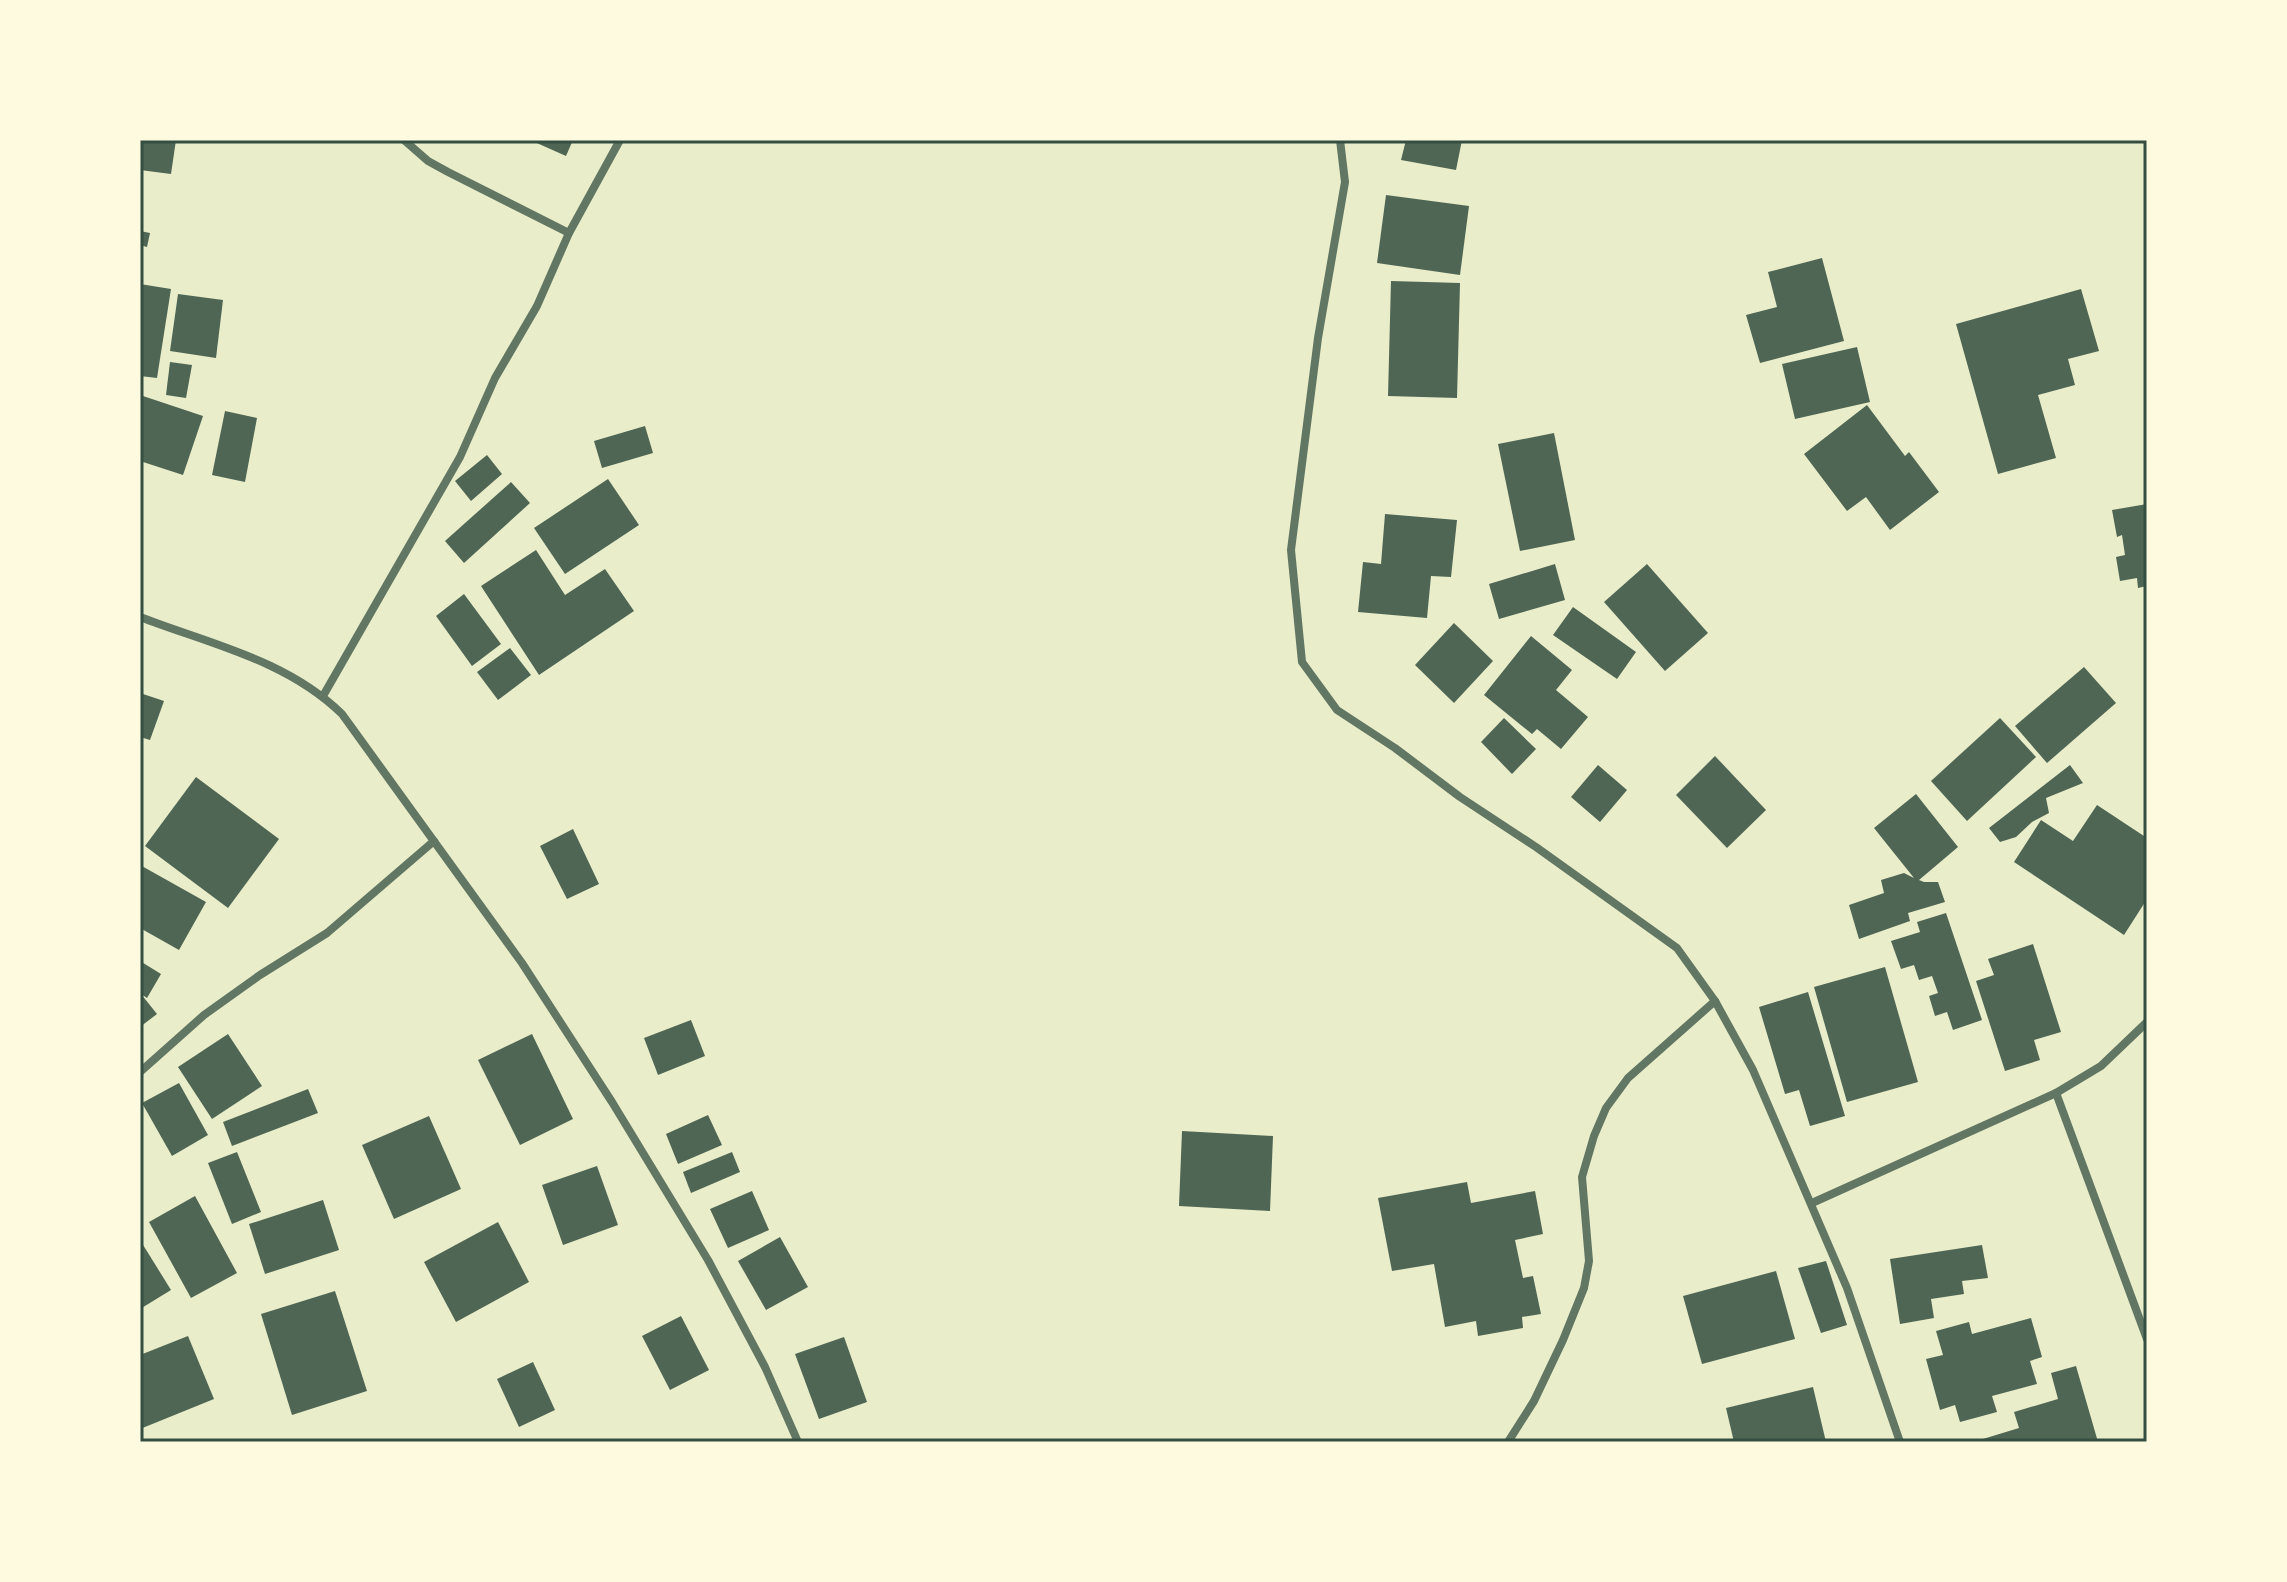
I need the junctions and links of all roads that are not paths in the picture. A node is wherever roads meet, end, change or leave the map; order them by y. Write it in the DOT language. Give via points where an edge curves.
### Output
graph roads {
  1 [pos="404,140"];
  2 [pos="620,140"];
  3 [pos="1340,140"];
  4 [pos="569,233"];
  5 [pos="140,617"];
  6 [pos="323,696"];
  7 [pos="434,841"];
  8 [pos="1715,1001"];
  9 [pos="2147,1022"];
  10 [pos="140,1072"];
  11 [pos="2056,1093"];
  12 [pos="1812,1203"];
  13 [pos="2147,1339"];
  14 [pos="798,1442"];
  15 [pos="1508,1442"];
  16 [pos="1900,1442"];
  1 -- 4 [label="street" via="428,161"];
  2 -- 4 [label="street"];
  3 -- 8 [label="street" via="1345,182 1318,338 1291,550 1302,662 1337,710 1677,948"];
  4 -- 6 [label="street" via="460,457"];
  5 -- 6 [label="street" via="254,658"];
  6 -- 7 [label="street" via="342,714"];
  7 -- 10 [label="street" via="327,933 204,1015"];
  7 -- 14 [label="street" via="522,963 708,1260"];
  8 -- 12 [label="street" via="1753,1070"];
  8 -- 15 [label="street" via="1628,1078 1606,1108 1582,1177 1589,1261 1584,1288 1534,1401"];
  9 -- 11 [label="street" via="2101,1066"];
  11 -- 12 [label="street"];
  11 -- 13 [label="street"];
  12 -- 16 [label="street"];
}
